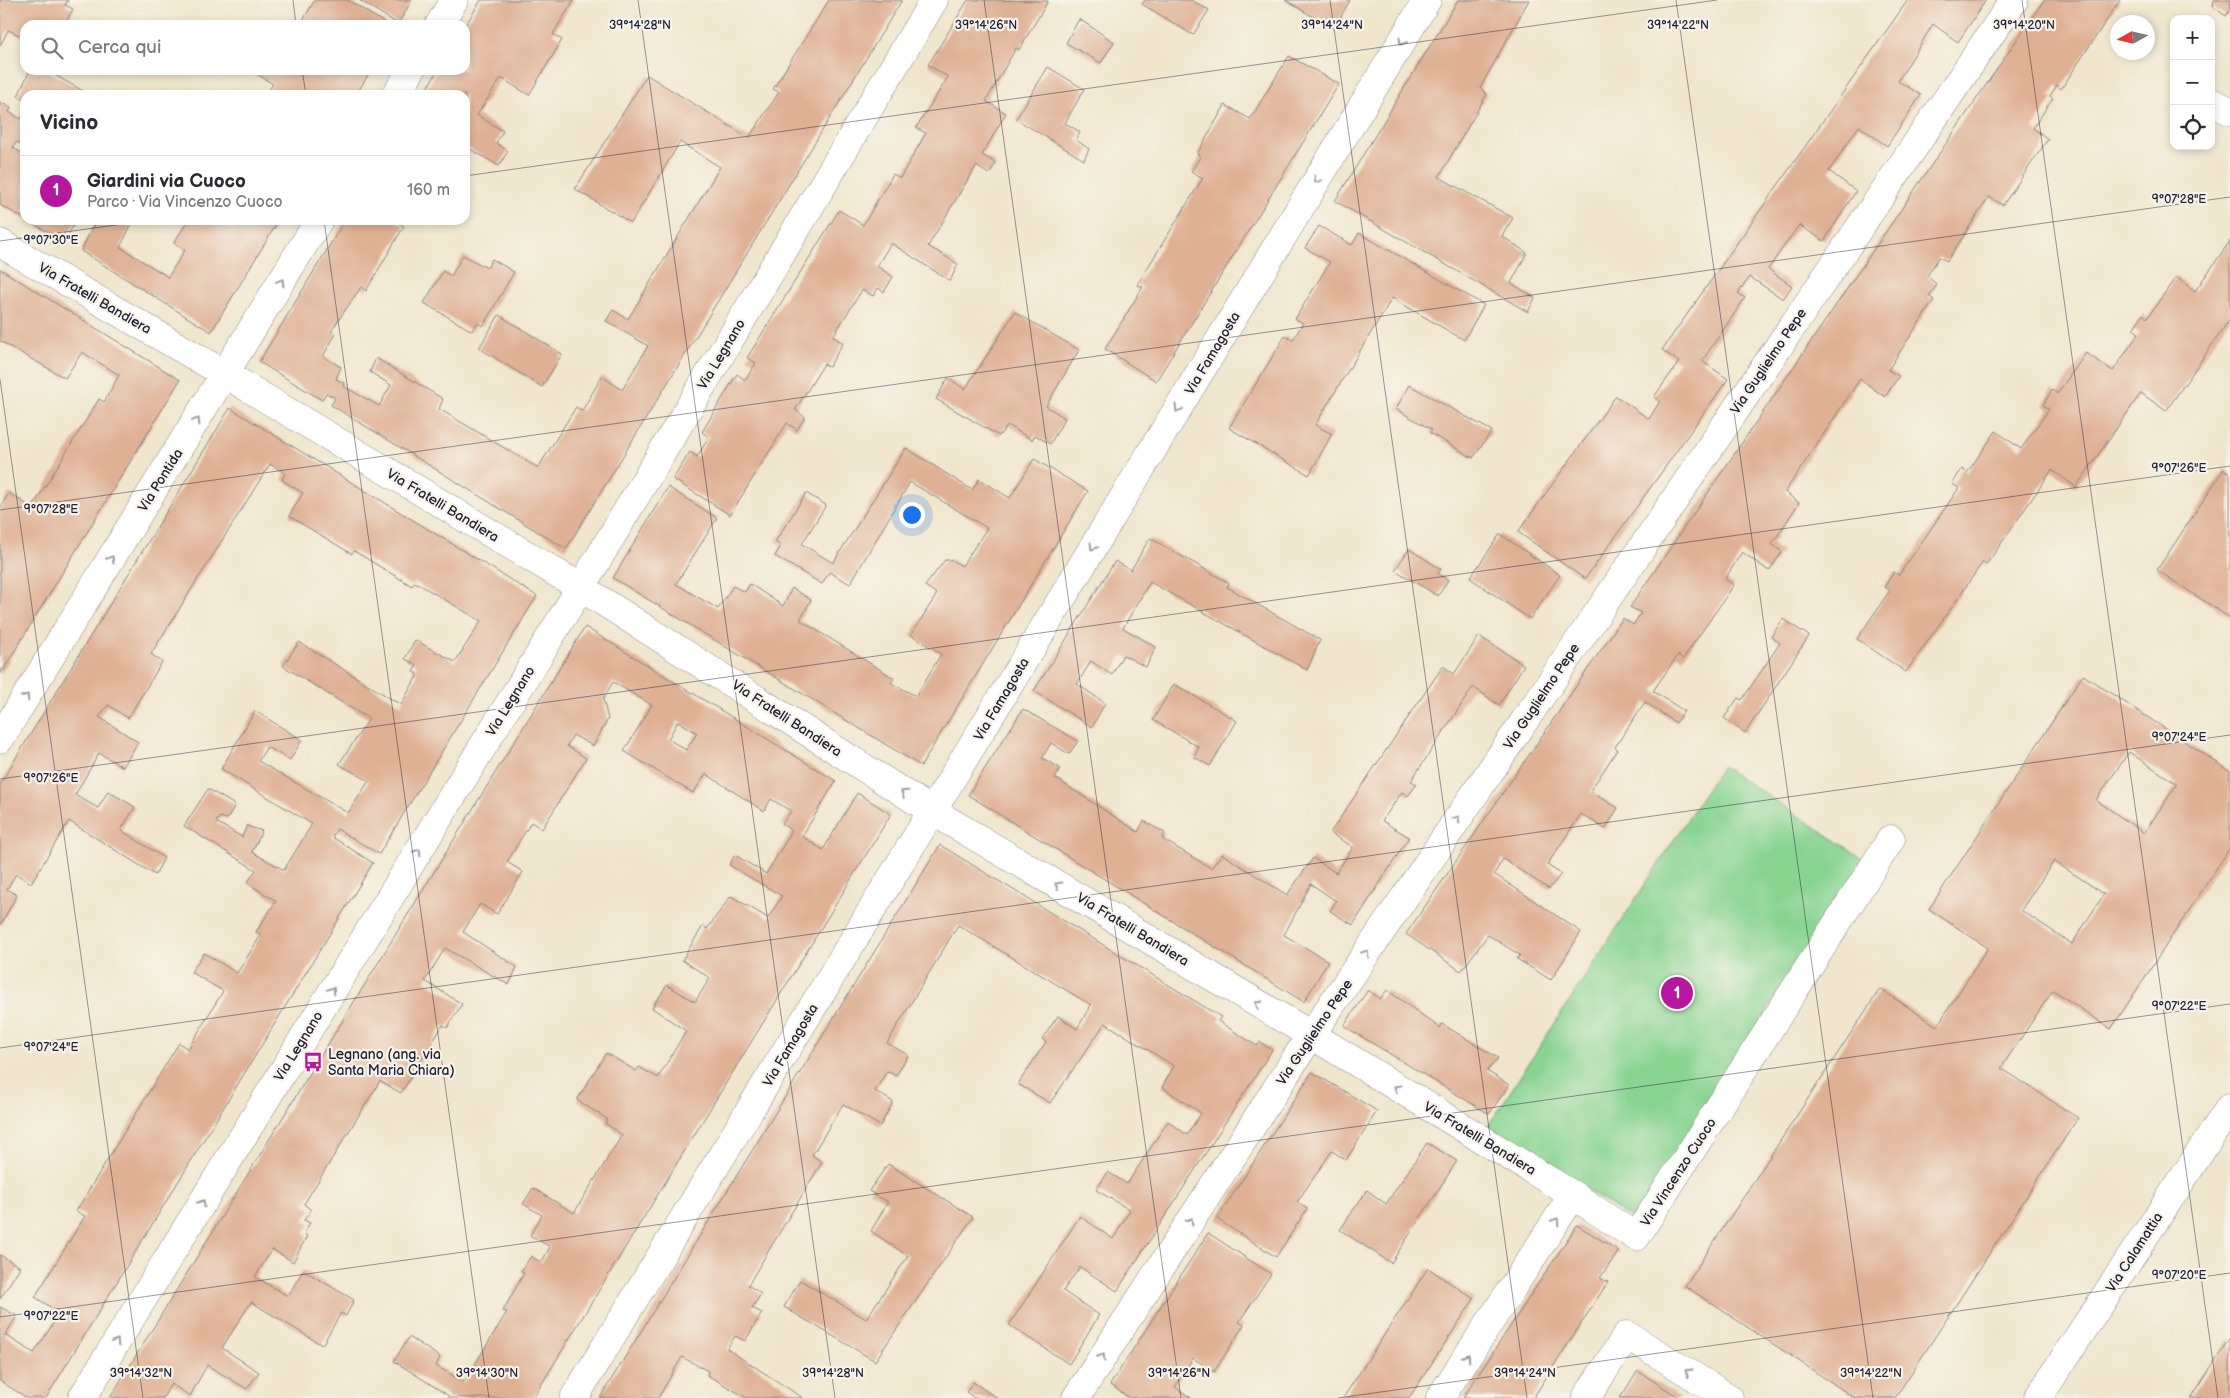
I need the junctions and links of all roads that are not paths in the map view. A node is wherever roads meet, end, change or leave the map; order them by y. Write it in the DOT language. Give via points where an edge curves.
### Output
graph roads {
  1 [pos="454,0"];
  2 [pos="934,0"];
  3 [pos="1427,0"];
  4 [pos="2014,0"];
  5 [pos="441,20"];
  6 [pos="408,75"];
  7 [pos="399,90"];
  8 [pos="2215,104"];
  9 [pos="2230,111"];
  10 [pos="316,225"];
  11 [pos="0,243"];
  12 [pos="225,374"];
  13 [pos="580,587"];
  14 [pos="0,738"];
  15 [pos="932,811"];
  16 [pos="1891,839"];
  17 [pos="1311,1035"];
  18 [pos="2230,1107"];
  19 [pos="1574,1195"];
  20 [pos="82,1398"];
  21 [pos="574,1398"];
  22 [pos="1076,1398"];
  23 [pos="1440,1398"];
  24 [pos="1586,1398"];
  25 [pos="1729,1398"];
  26 [pos="2038,1398"];
  1 -- 5 [label="street"];
  2 -- 13 [label="street, Via Legnano"];
  3 -- 15 [label="street, Via Famagosta, one-way"];
  17 -- 4 [label="street, Via Guglielmo Pepe, one-way"];
  6 -- 7 [label="street"];
  8 -- 9 [label="street"];
  12 -- 10 [label="street, Via Pontida, one-way"];
  11 -- 12 [label="street, Via Fratelli Bandiera"];
  12 -- 13 [label="street, Via Fratelli Bandiera"];
  14 -- 12 [label="street, Via Pontida, one-way"];
  15 -- 13 [label="street, Via Fratelli Bandiera, one-way"];
  20 -- 13 [label="street, Via Legnano, one-way"];
  17 -- 15 [label="street, Via Fratelli Bandiera, one-way"];
  15 -- 21 [label="street, Via Famagosta"];
  16 -- 19 [label="street, Via Vincenzo Cuoco" via="1636,1237"];
  19 -- 17 [label="street, Via Fratelli Bandiera, one-way"];
  22 -- 17 [label="street, Via Guglielmo Pepe, one-way"];
  18 -- 26 [label="street, Via Calamattia"];
  23 -- 19 [label="street, one-way"];
  25 -- 24 [label="street, one-way" via="1627,1335"];
}
